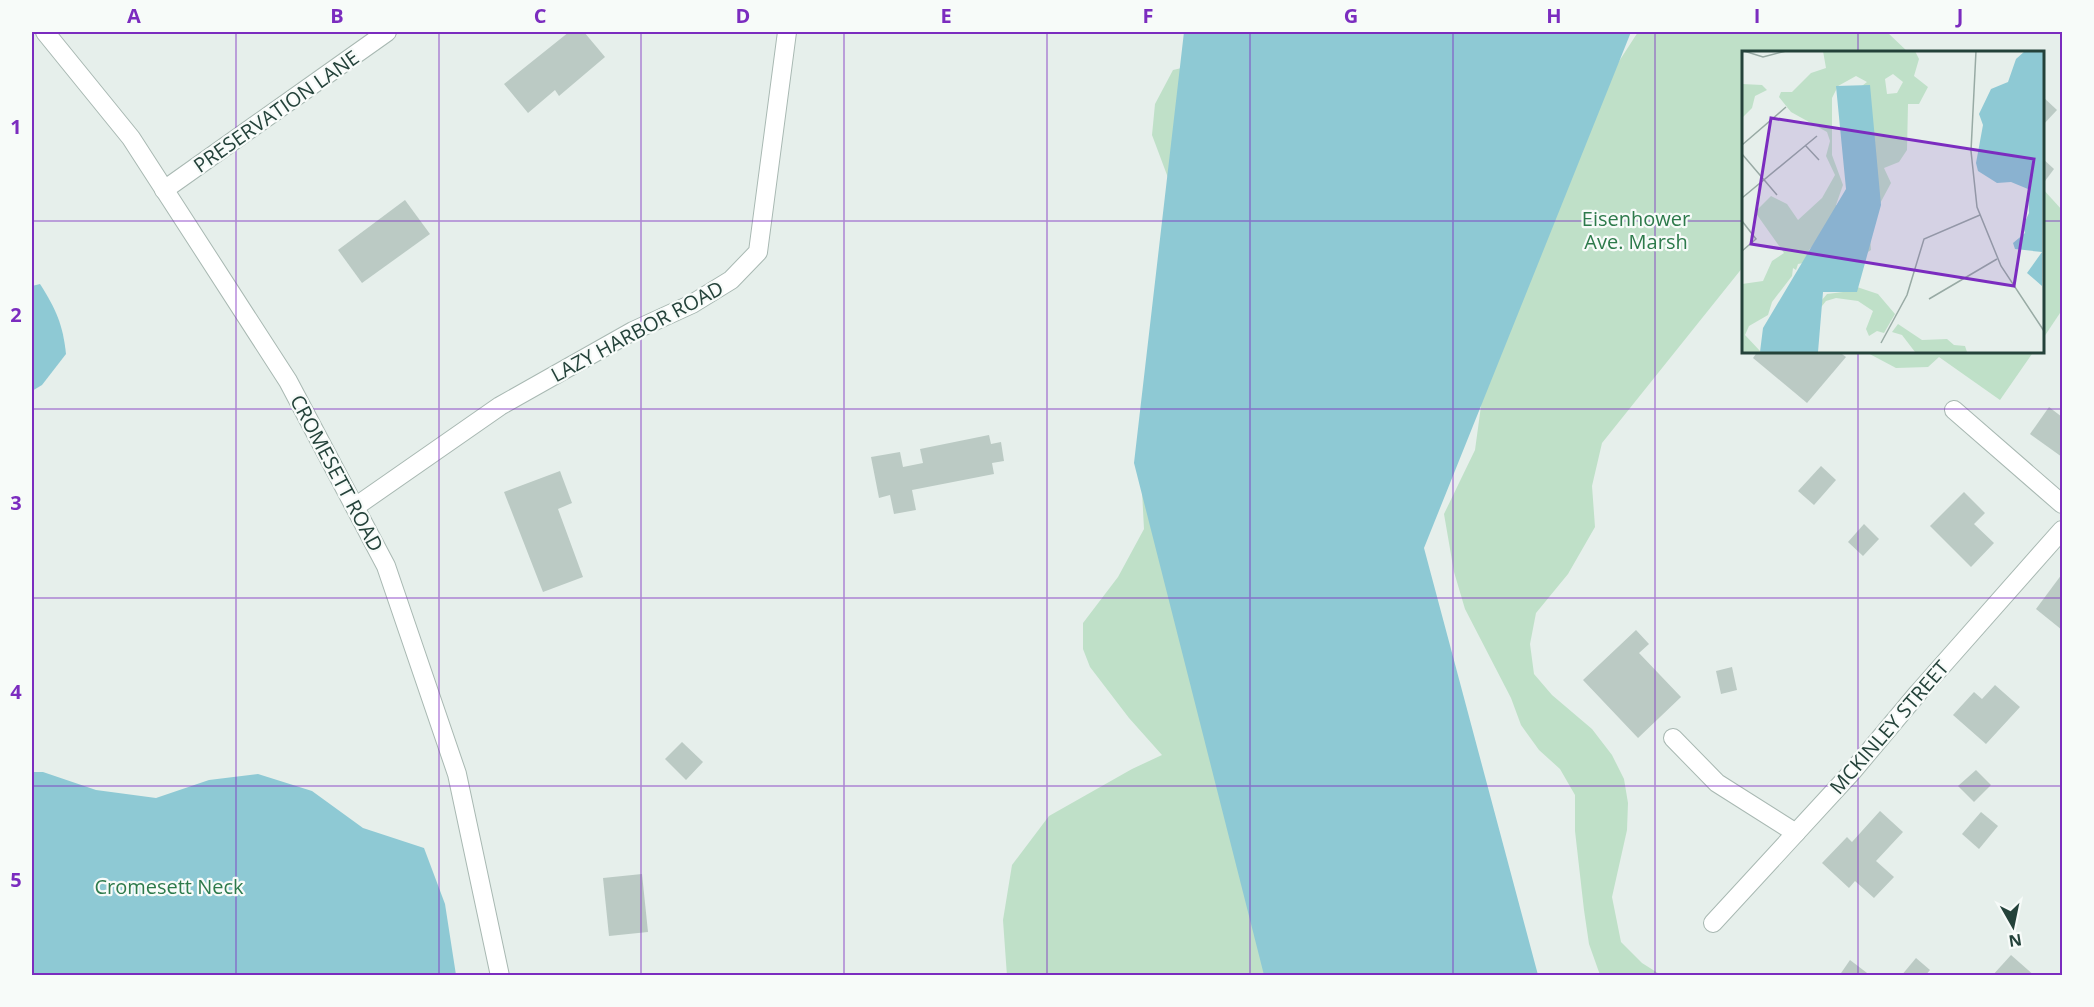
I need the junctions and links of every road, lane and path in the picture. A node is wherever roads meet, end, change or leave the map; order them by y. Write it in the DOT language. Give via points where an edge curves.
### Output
graph roads {
  1 [pos="45,32"];
  2 [pos="387,32"];
  3 [pos="787,32"];
  4 [pos="164,190"];
  5 [pos="1954,410"];
  6 [pos="2062,504"];
  7 [pos="355,507"];
  8 [pos="2062,530"];
  9 [pos="1673,738"];
  10 [pos="1796,833"];
  11 [pos="1713,923"];
  12 [pos="500,975"];
  1 -- 4 [label="street, CROMESETT ROAD" via="131,138"];
  2 -- 4 [label="street, PRESERVATION LANE"];
  3 -- 7 [label="street, LAZY HARBOR ROAD" via="758,252 731,280 500,406"];
  4 -- 7 [label="street, CROMESETT ROAD" via="288,381"];
  5 -- 6 [label="street"];
  7 -- 12 [label="street, CROMESETT ROAD" via="386,566 457,774"];
  8 -- 10 [label="street, MCKINLEY STREET"];
  9 -- 10 [label="street" via="1717,783"];
  10 -- 11 [label="street, MCKINLEY STREET"];
}
